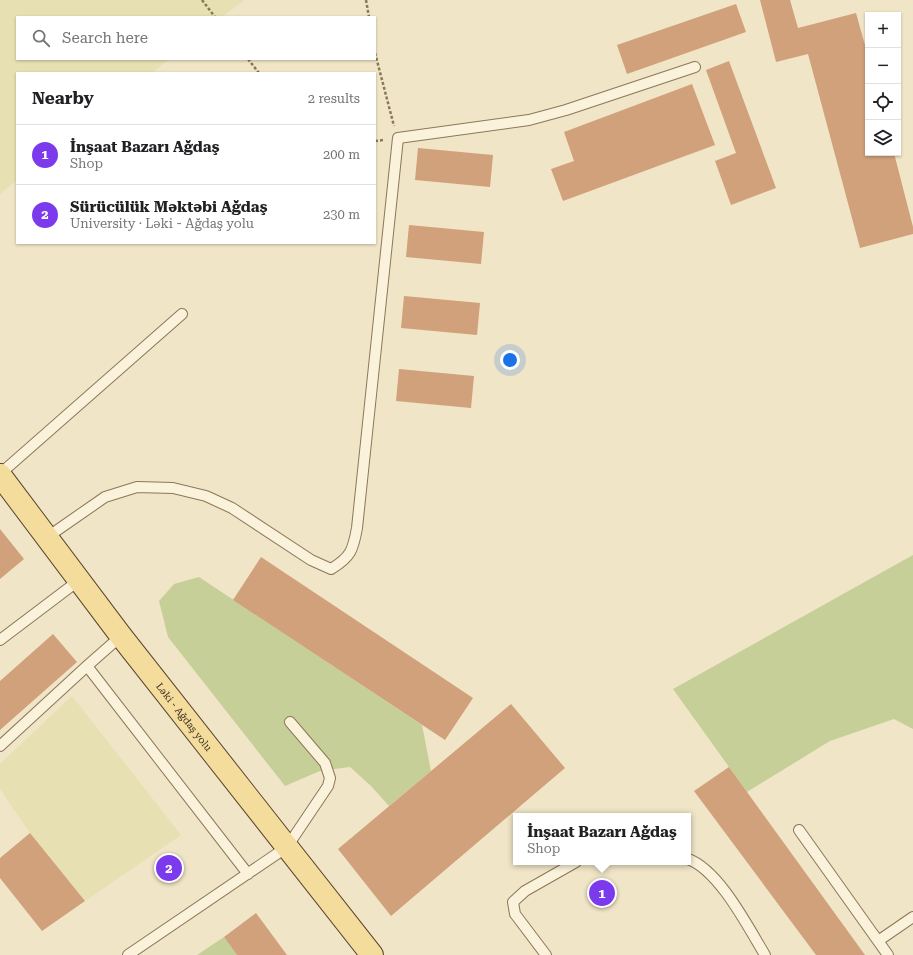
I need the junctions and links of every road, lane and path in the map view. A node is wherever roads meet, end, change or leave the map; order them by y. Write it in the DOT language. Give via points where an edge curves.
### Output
graph roads {
  1 [pos="202,0"];
  2 [pos="366,0"];
  3 [pos="215,16"];
  4 [pos="369,16"];
  5 [pos="376,57"];
  6 [pos="249,60"];
  7 [pos="695,67"];
  8 [pos="258,72"];
  9 [pos="398,138"];
  10 [pos="182,314"];
  11 [pos="0,474"];
  12 [pos="46,538"];
  13 [pos="78,581"];
  14 [pos="121,636"];
  15 [pos="0,640"];
  16 [pos="87,666"];
  17 [pos="290,722"];
  18 [pos="0,746"];
  19 [pos="800,830"];
  20 [pos="287,847"];
  21 [pos="691,860"];
  22 [pos="571,865"];
  23 [pos="248,874"];
  24 [pos="913,917"];
  25 [pos="878,941"];
  26 [pos="128,955"];
  27 [pos="372,955"];
  28 [pos="546,955"];
  29 [pos="765,955"];
  30 [pos="888,955"];
  1 -- 3 [label="path"];
  2 -- 4 [label="path"];
  5 -- 9 [label="path"];
  6 -- 8 [label="path"];
  7 -- 9 [label="lane" via="529,120"];
  9 -- 12 [label="lane" via="357,528 353,547 344,562 331,569 311,560 232,508 206,496 173,488 137,487 105,497"];
  10 -- 11 [label="lane"];
  11 -- 12 [label="main road, Ləki - Ağdaş yolu"];
  12 -- 13 [label="main road, Ləki - Ağdaş yolu"];
  13 -- 14 [label="main road, Ləki - Ağdaş yolu"];
  13 -- 15 [label="lane"];
  14 -- 16 [label="lane"];
  14 -- 20 [label="main road, Ləki - Ağdaş yolu"];
  16 -- 18 [label="lane"];
  16 -- 23 [label="lane"];
  17 -- 20 [label="lane" via="325,763 330,778 328,786"];
  19 -- 25 [label="lane"];
  20 -- 23 [label="lane"];
  20 -- 27 [label="main road, Ləki - Ağdaş yolu"];
  21 -- 29 [label="lane" via="696,861 724,890"];
  22 -- 28 [label="lane" via="513,902 515,914"];
  23 -- 26 [label="lane"];
  24 -- 25 [label="lane"];
  25 -- 30 [label="lane"];
}
